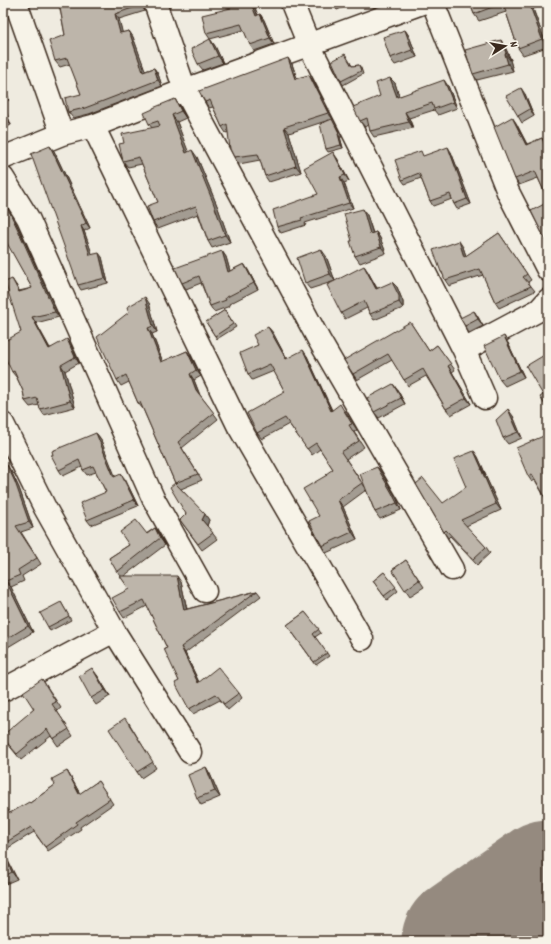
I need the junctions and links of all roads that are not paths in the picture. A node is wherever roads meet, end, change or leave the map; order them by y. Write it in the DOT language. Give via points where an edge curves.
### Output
graph roads {
  1 [pos="16,3"];
  2 [pos="155,3"];
  3 [pos="292,3"];
  4 [pos="422,3"];
  5 [pos="433,3"];
  6 [pos="309,45"];
  7 [pos="185,90"];
  8 [pos="93,126"];
  9 [pos="62,134"];
  10 [pos="3,158"];
  11 [pos="3,178"];
  12 [pos="548,270"];
  13 [pos="548,300"];
  14 [pos="464,350"];
  15 [pos="485,398"];
  16 [pos="3,424"];
  17 [pos="452,569"];
  18 [pos="205,591"];
  19 [pos="114,631"];
  20 [pos="362,639"];
  21 [pos="3,690"];
  22 [pos="190,752"];
  1 -- 9 [label="street"];
  2 -- 7 [label="street"];
  3 -- 6 [label="street"];
  4 -- 6 [label="street"];
  5 -- 12 [label="street" via="508,192"];
  6 -- 7 [label="street"];
  6 -- 14 [label="street"];
  7 -- 8 [label="street"];
  7 -- 17 [label="street" via="319,340"];
  8 -- 9 [label="street"];
  8 -- 20 [label="street" via="238,425"];
  9 -- 10 [label="street"];
  11 -- 18 [label="street" via="28,218 153,498"];
  13 -- 14 [label="street" via="539,310"];
  14 -- 15 [label="street"];
  16 -- 19 [label="street" via="45,508"];
  19 -- 21 [label="street"];
  19 -- 22 [label="street"];
}
